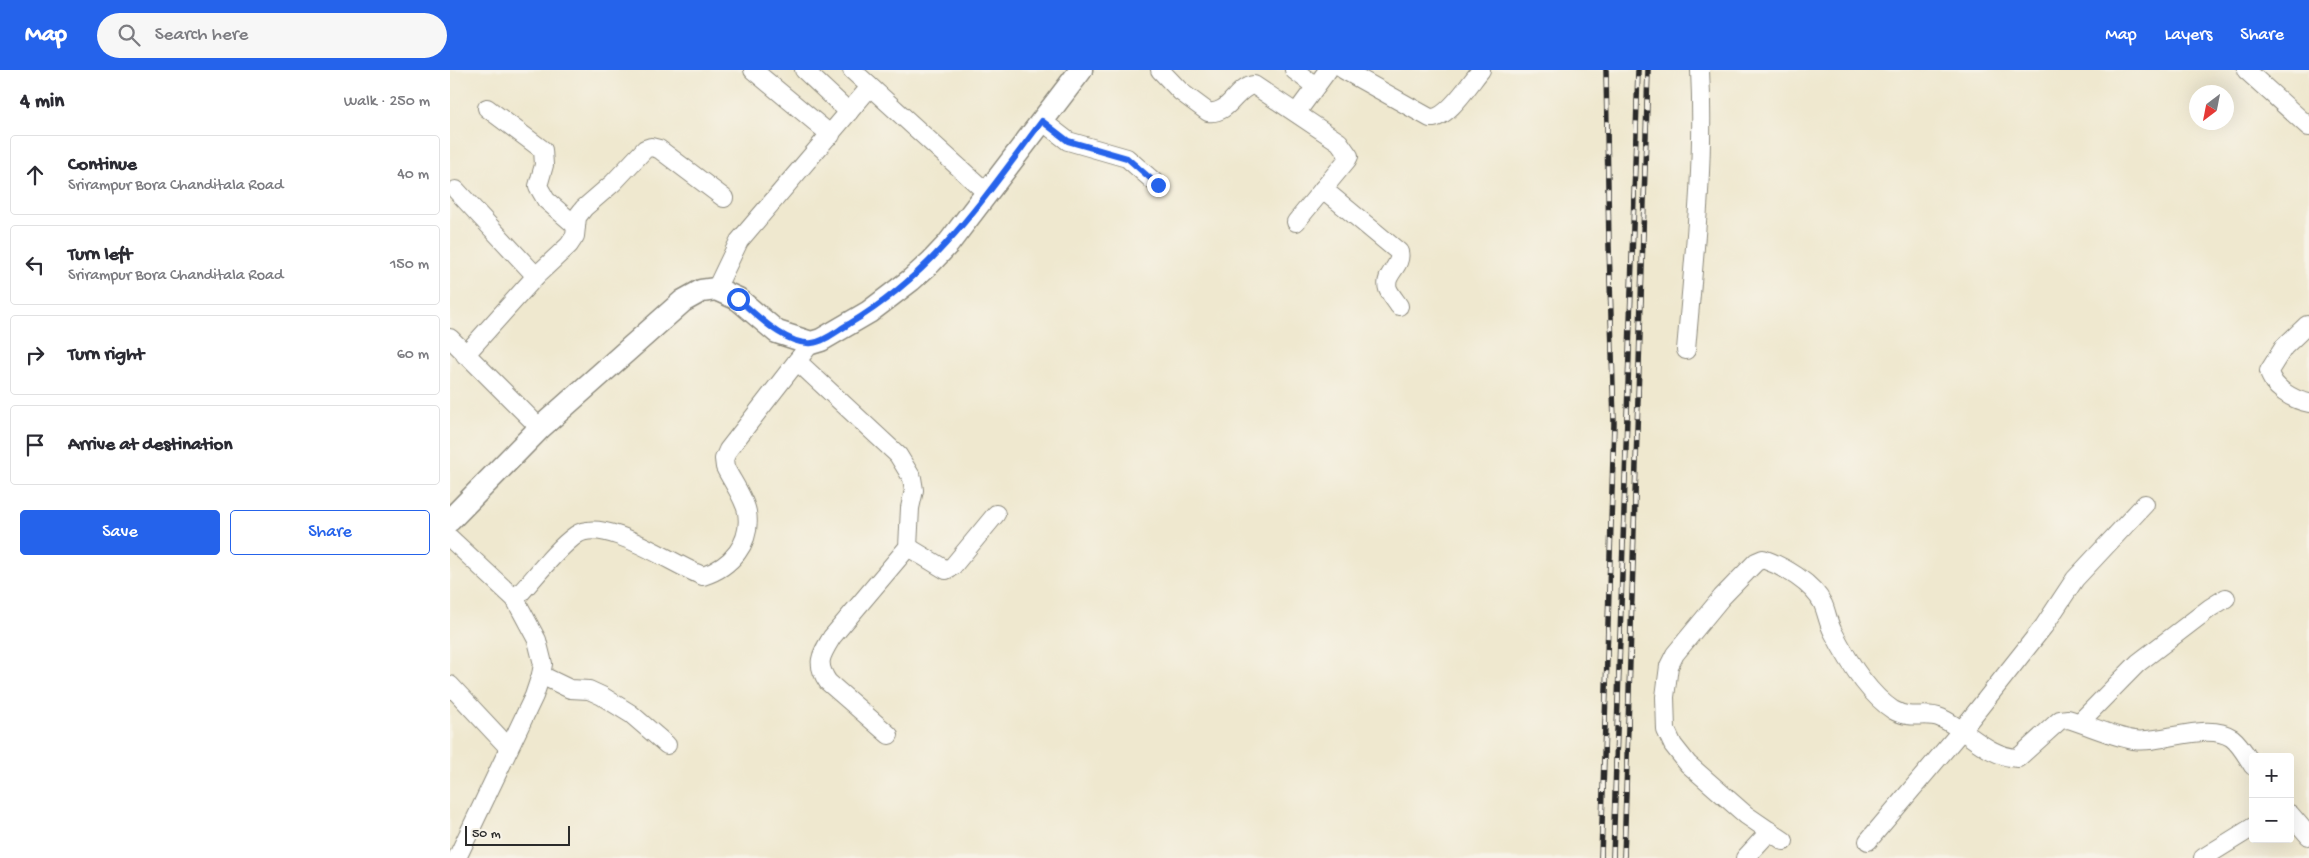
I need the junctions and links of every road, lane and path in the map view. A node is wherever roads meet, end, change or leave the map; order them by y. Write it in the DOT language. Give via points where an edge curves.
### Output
graph roads {
  1 [pos="753,70"];
  2 [pos="804,70"];
  3 [pos="852,70"];
  4 [pos="1081,70"];
  5 [pos="1160,70"];
  6 [pos="1294,70"];
  7 [pos="1328,70"];
  8 [pos="1344,70"];
  9 [pos="1481,70"];
  10 [pos="1700,70"];
  11 [pos="2246,70"];
  12 [pos="1315,86"];
  13 [pos="870,87"];
  14 [pos="487,108"];
  15 [pos="849,112"];
  16 [pos="1296,112"];
  17 [pos="1042,121"];
  18 [pos="2309,127"];
  19 [pos="831,135"];
  20 [pos="1158,185"];
  21 [pos="1323,189"];
  22 [pos="456,190"];
  23 [pos="987,193"];
  24 [pos="724,198"];
  25 [pos="1296,222"];
  26 [pos="576,226"];
  27 [pos="536,276"];
  28 [pos="716,289"];
  29 [pos="1398,306"];
  30 [pos="2308,324"];
  31 [pos="450,338"];
  32 [pos="2309,347"];
  33 [pos="1686,350"];
  34 [pos="804,352"];
  35 [pos="465,355"];
  36 [pos="2309,403"];
  37 [pos="540,428"];
  38 [pos="2145,504"];
  39 [pos="996,514"];
  40 [pos="452,515"];
  41 [pos="450,538"];
  42 [pos="908,547"];
  43 [pos="2226,598"];
  44 [pos="515,599"];
  45 [pos="542,675"];
  46 [pos="450,685"];
  47 [pos="2080,722"];
  48 [pos="1961,731"];
  49 [pos="889,735"];
  50 [pos="667,745"];
  51 [pos="509,748"];
  52 [pos="2249,761"];
  53 [pos="2294,819"];
  54 [pos="2249,829"];
  55 [pos="458,833"];
  56 [pos="2309,836"];
  57 [pos="1868,841"];
  58 [pos="456,858"];
  59 [pos="1745,858"];
  60 [pos="2203,858"];
  1 -- 19 [label="street"];
  2 -- 15 [label="street"];
  3 -- 13 [label="street"];
  4 -- 17 [label="main road"];
  5 -- 16 [label="street" via="1181,92 1208,112 1222,110 1247,85 1254,84"];
  6 -- 12 [label="street"];
  7 -- 12 [label="street"];
  8 -- 9 [label="street" via="1430,118 1442,116"];
  10 -- 33 [label="street" via="1697,232"];
  11 -- 18 [label="street"];
  12 -- 16 [label="street"];
  13 -- 15 [label="street"];
  13 -- 23 [label="street"];
  14 -- 26 [label="street" via="542,150 544,165 538,186 546,200"];
  15 -- 19 [label="street"];
  16 -- 21 [label="street" via="1348,151 1347,160"];
  17 -- 20 [label="street" via="1068,141 1127,158"];
  17 -- 23 [label="main road"];
  19 -- 28 [label="street" via="739,241"];
  21 -- 25 [label="street"];
  21 -- 29 [label="street" via="1399,252 1399,263 1387,284"];
  22 -- 27 [label="street"];
  23 -- 34 [label="main road" via="948,244 911,280 869,312"];
  24 -- 26 [label="street" via="666,153 651,147 645,149 584,208 577,217"];
  26 -- 27 [label="street" via="575,236 569,245"];
  27 -- 35 [label="street"];
  28 -- 34 [label="main road" via="738,299"];
  28 -- 37 [label="main road" via="701,291 684,301"];
  30 -- 32 [label="street" via="2303,335"];
  30 -- 36 [label="street" via="2284,347 2269,371 2276,386 2298,401"];
  31 -- 35 [label="street"];
  34 -- 42 [label="street" via="908,469 914,490"];
  34 -- 44 [label="street" via="728,450 724,460 724,467 747,510 748,526 731,562 718,572 703,576 624,537 589,529 566,544"];
  35 -- 37 [label="street"];
  37 -- 40 [label="main road"];
  38 -- 48 [label="street" via="2074,579 2044,626"];
  39 -- 42 [label="street" via="953,566 946,570"];
  41 -- 44 [label="street"];
  42 -- 49 [label="street" via="832,637 820,662 828,682"];
  43 -- 47 [label="street" via="2138,663"];
  44 -- 45 [label="street" via="537,640"];
  45 -- 50 [label="street" via="570,688 589,690 602,696 631,714"];
  45 -- 51 [label="street"];
  46 -- 51 [label="street"];
  47 -- 48 [label="street" via="2060,720 2018,758 1996,753"];
  47 -- 52 [label="street" via="2132,740 2151,741 2192,733 2219,733 2231,738"];
  48 -- 57 [label="street"];
  48 -- 59 [label="street" via="1940,718 1905,716 1892,709 1855,669 1816,594 1774,563 1763,559 1756,562 1675,654 1669,666 1665,697 1666,730 1688,764 1746,816 1777,836"];
  51 -- 55 [label="street"];
  53 -- 56 [label="street"];
  54 -- 60 [label="street"];
  55 -- 58 [label="street"];
}
